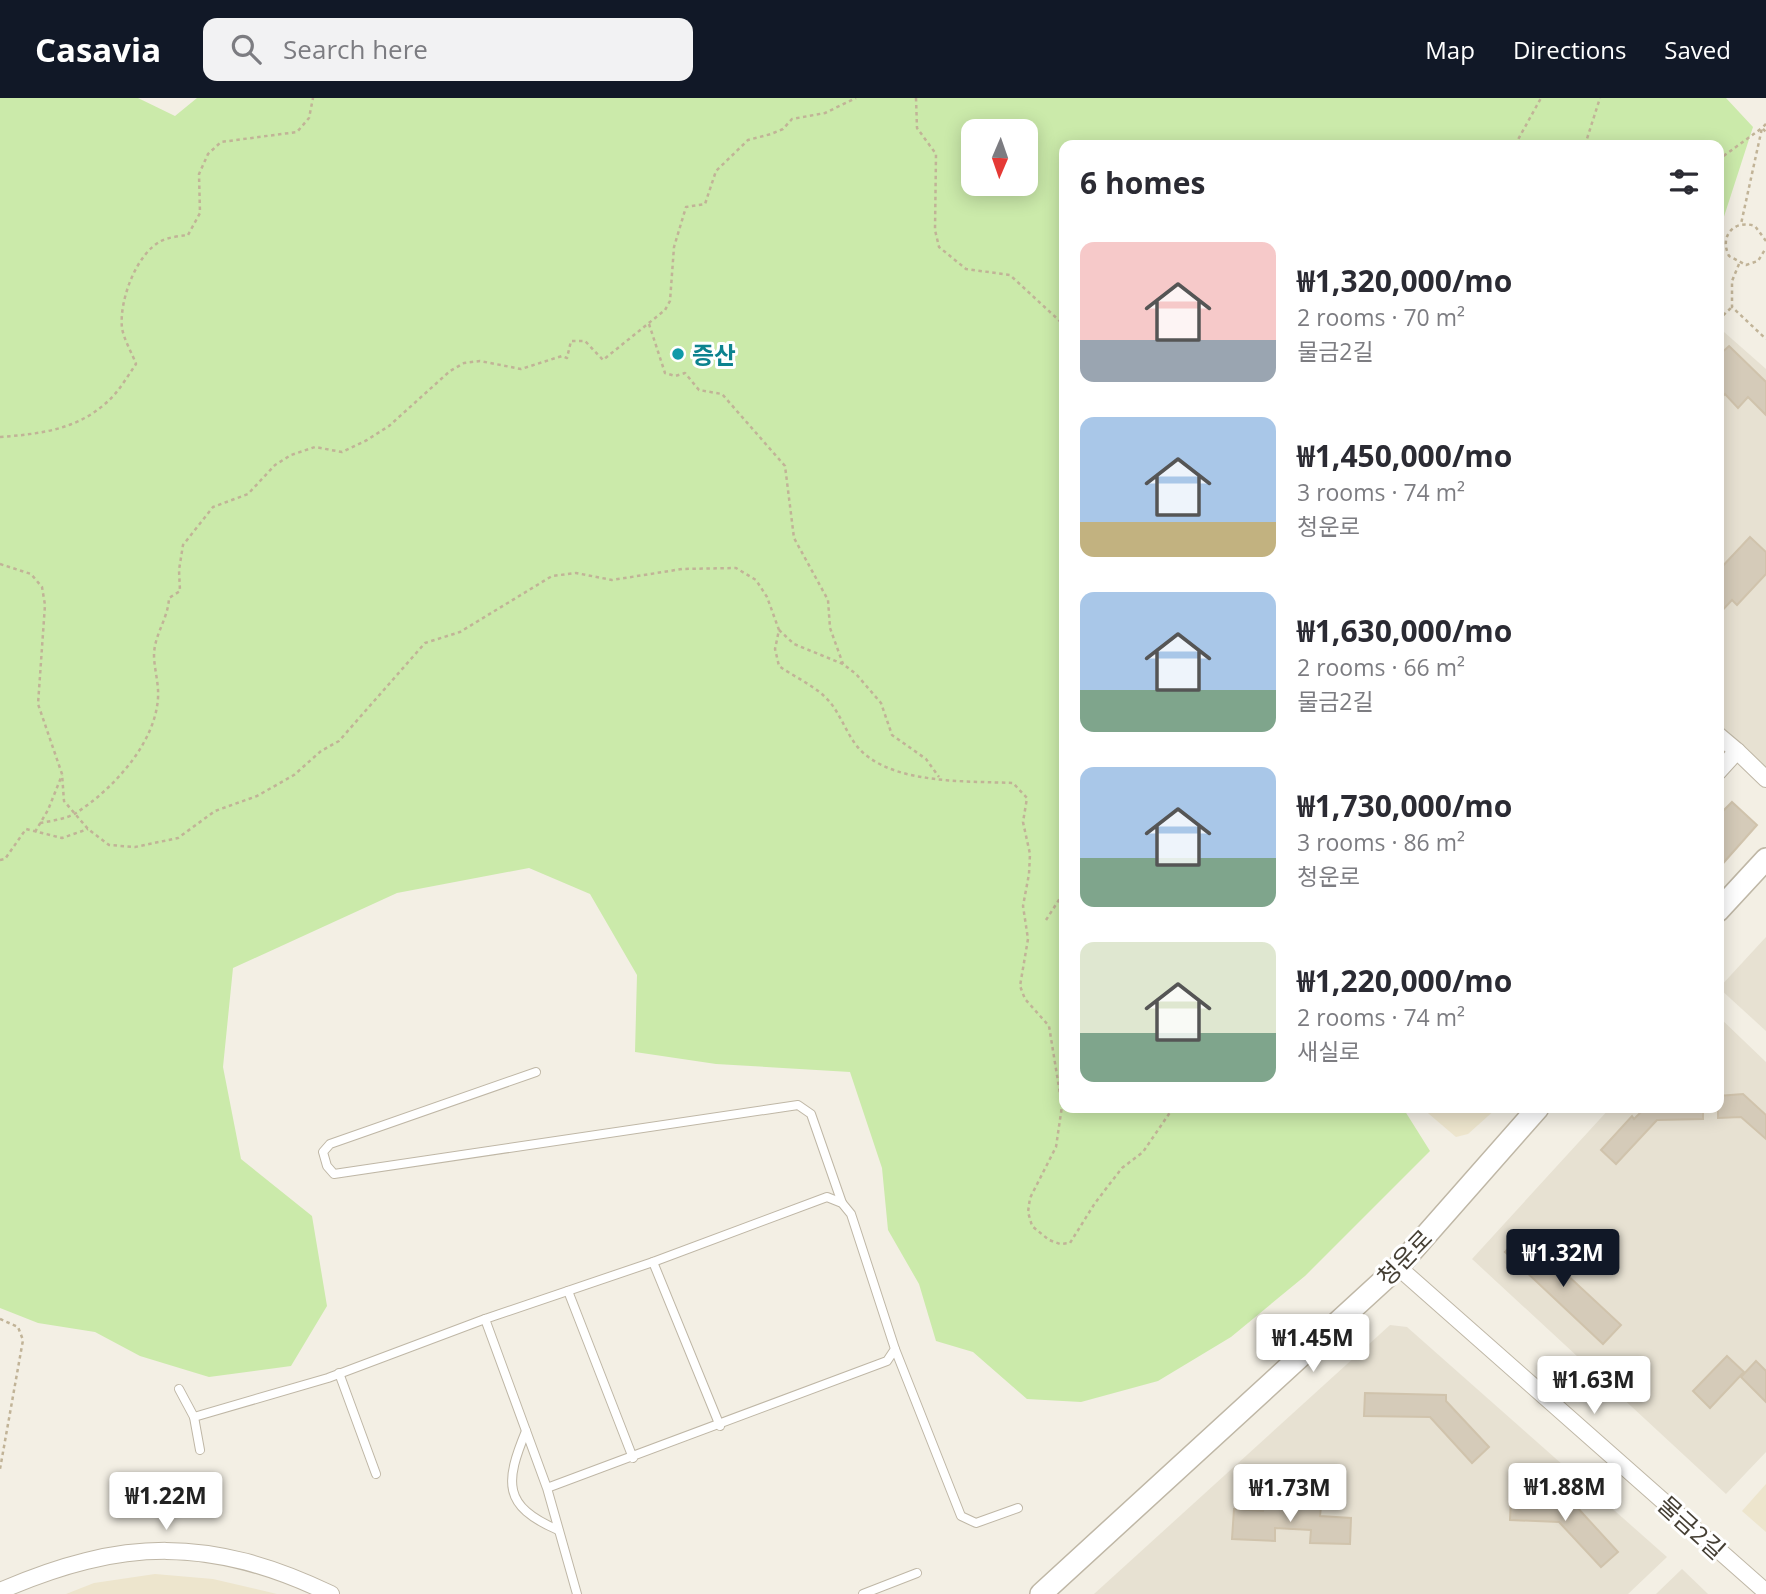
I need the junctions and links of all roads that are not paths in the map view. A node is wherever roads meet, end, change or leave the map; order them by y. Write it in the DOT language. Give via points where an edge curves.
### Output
graph roads {
  1 [pos="1724,740"];
  2 [pos="1737,751"];
  3 [pos="1724,765"];
  4 [pos="1766,779"];
  5 [pos="1766,859"];
  6 [pos="1724,904"];
  7 [pos="536,1072"];
  8 [pos="1534,1113"];
  9 [pos="842,1203"];
  10 [pos="653,1262"];
  11 [pos="1398,1266"];
  12 [pos="568,1291"];
  13 [pos="485,1319"];
  14 [pos="895,1349"];
  15 [pos="339,1373"];
  16 [pos="179,1389"];
  17 [pos="194,1417"];
  18 [pos="720,1426"];
  19 [pos="526,1431"];
  20 [pos="200,1450"];
  21 [pos="633,1458"];
  22 [pos="376,1474"];
  23 [pos="547,1488"];
  24 [pos="1018,1508"];
  25 [pos="558,1530"];
  26 [pos="917,1573"];
  27 [pos="0,1591"];
  28 [pos="1766,1592"];
  29 [pos="331,1594"];
  30 [pos="577,1594"];
  31 [pos="863,1594"];
  32 [pos="1041,1594"];
  1 -- 2 [label="street"];
  2 -- 3 [label="street"];
  2 -- 4 [label="street"];
  5 -- 6 [label="street"];
  7 -- 9 [label="lane" via="330,1144 323,1152 327,1166 334,1174 798,1105 811,1114"];
  8 -- 11 [label="street, 청운로"];
  9 -- 10 [label="lane" via="827,1197"];
  9 -- 14 [label="lane" via="851,1214"];
  10 -- 12 [label="lane"];
  10 -- 18 [label="lane"];
  11 -- 28 [label="street, 물금2길"];
  11 -- 32 [label="street, 청운로"];
  12 -- 13 [label="lane"];
  12 -- 21 [label="lane"];
  13 -- 15 [label="lane"];
  13 -- 19 [label="lane"];
  14 -- 18 [label="lane" via="887,1362"];
  14 -- 24 [label="lane" via="961,1516 976,1523"];
  15 -- 17 [label="lane"];
  15 -- 22 [label="lane"];
  16 -- 17 [label="lane"];
  17 -- 20 [label="lane"];
  18 -- 21 [label="lane"];
  19 -- 23 [label="lane"];
  19 -- 25 [label="lane" via="511,1470 516,1503"];
  21 -- 23 [label="lane"];
  23 -- 25 [label="lane"];
  25 -- 30 [label="lane"];
  26 -- 31 [label="lane"];
  27 -- 29 [label="street" via="39,1574 113,1554 187,1550 260,1564"];
}
